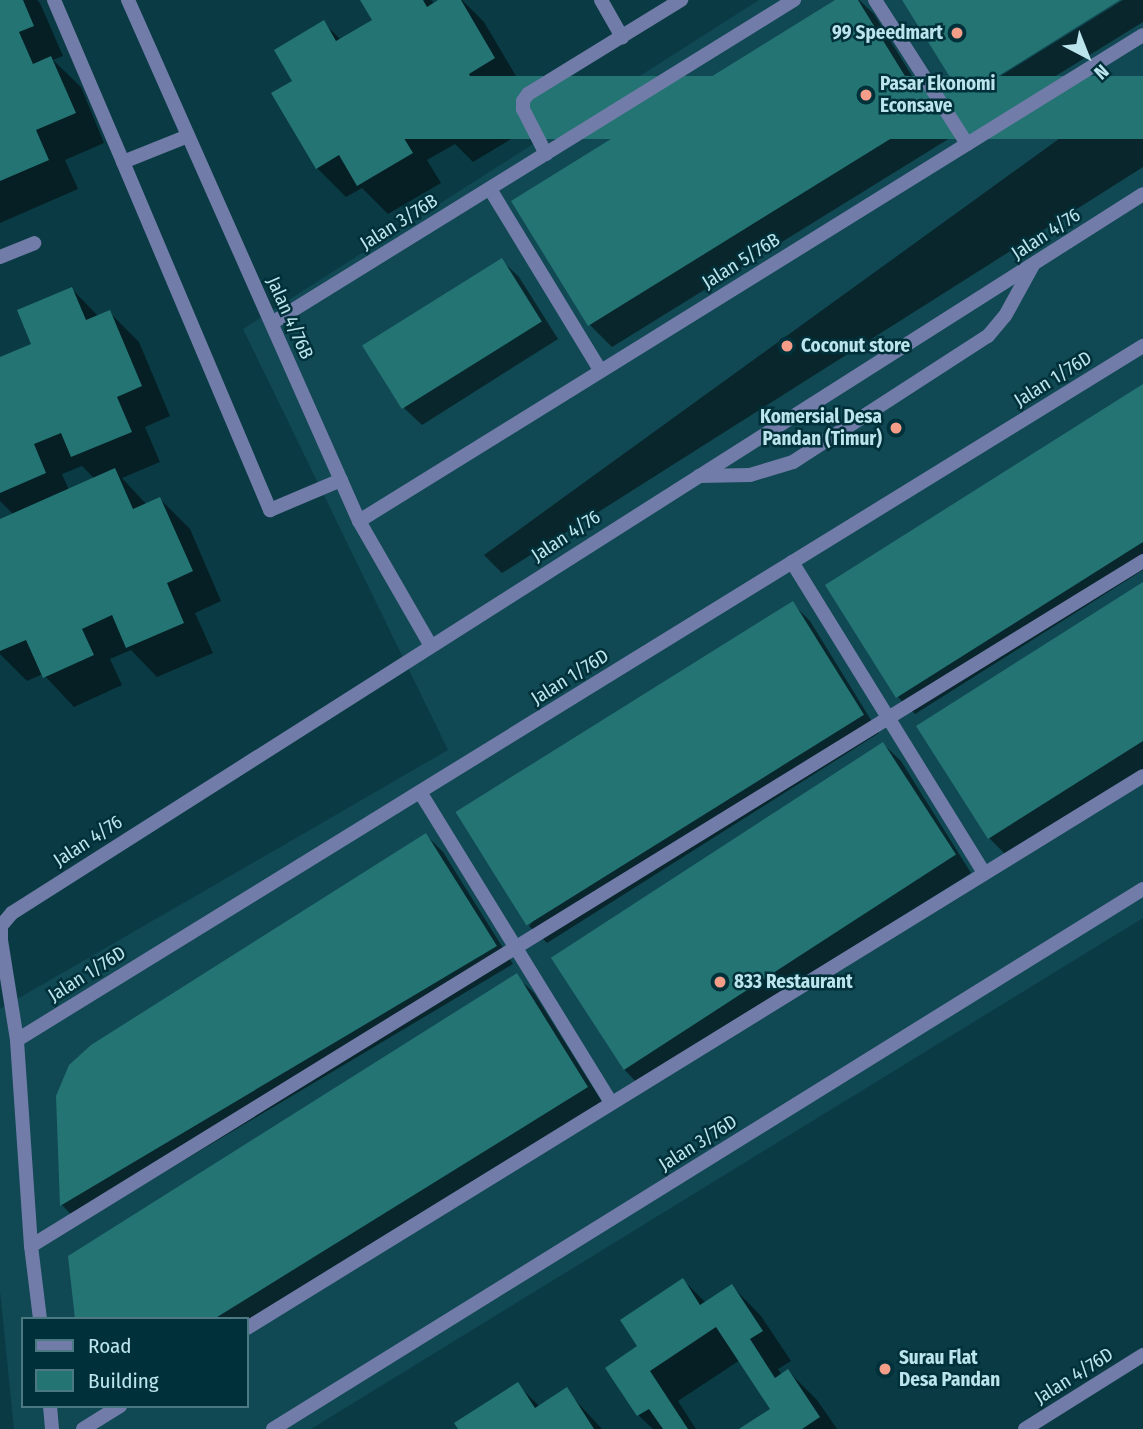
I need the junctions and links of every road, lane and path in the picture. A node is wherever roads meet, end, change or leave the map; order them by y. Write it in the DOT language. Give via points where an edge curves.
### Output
graph roads {
  1 [pos="54,0"];
  2 [pos="128,0"];
  3 [pos="601,0"];
  4 [pos="681,0"];
  5 [pos="794,0"];
  6 [pos="875,0"];
  7 [pos="1143,35"];
  8 [pos="622,37"];
  9 [pos="188,136"];
  10 [pos="967,144"];
  11 [pos="546,154"];
  12 [pos="123,162"];
  13 [pos="490,189"];
  14 [pos="1143,194"];
  15 [pos="34,243"];
  16 [pos="0,257"];
  17 [pos="1033,265"];
  18 [pos="272,323"];
  19 [pos="1143,346"];
  20 [pos="600,370"];
  21 [pos="699,476"];
  22 [pos="341,480"];
  23 [pos="359,521"];
  24 [pos="1143,561"];
  25 [pos="792,562"];
  26 [pos="431,646"];
  27 [pos="888,718"];
  28 [pos="1143,776"];
  29 [pos="420,792"];
  30 [pos="984,873"];
  31 [pos="1143,889"];
  32 [pos="515,948"];
  33 [pos="3,977"];
  34 [pos="17,1040"];
  35 [pos="611,1103"];
  36 [pos="31,1246"];
  37 [pos="40,1317"];
  38 [pos="248,1327"];
  39 [pos="1143,1355"];
  40 [pos="50,1408"];
  41 [pos="117,1408"];
  42 [pos="52,1429"];
  43 [pos="83,1429"];
  44 [pos="273,1429"];
  45 [pos="1025,1429"];
  1 -- 12 [label="street"];
  2 -- 9 [label="street, Jalan 4/76B"];
  3 -- 8 [label="street"];
  4 -- 8 [label="street"];
  5 -- 11 [label="street, Jalan 3/76B"];
  6 -- 10 [label="street"];
  7 -- 10 [label="street, Jalan 5/76B"];
  8 -- 11 [label="street" via="523,101"];
  9 -- 12 [label="street"];
  9 -- 18 [label="street, Jalan 4/76B"];
  10 -- 20 [label="street, Jalan 5/76B"];
  11 -- 13 [label="street, Jalan 3/76B"];
  12 -- 22 [label="street" via="271,510"];
  13 -- 18 [label="street, Jalan 3/76B"];
  13 -- 20 [label="street"];
  14 -- 17 [label="street, Jalan 4/76"];
  15 -- 16 [label="street"];
  17 -- 21 [label="street, Jalan 4/76"];
  17 -- 21 [label="street" via="988,337 793,462 750,475"];
  18 -- 22 [label="street, Jalan 4/76B"];
  19 -- 25 [label="street, Jalan 1/76D"];
  20 -- 23 [label="street, Jalan 5/76B"];
  21 -- 26 [label="street, Jalan 4/76"];
  22 -- 23 [label="street, Jalan 4/76B"];
  23 -- 26 [label="street, Jalan 4/76B"];
  24 -- 27 [label="street"];
  25 -- 27 [label="street"];
  25 -- 29 [label="street, Jalan 1/76D"];
  26 -- 33 [label="street, Jalan 4/76" via="12,913 1,926"];
  27 -- 30 [label="street"];
  27 -- 32 [label="street"];
  28 -- 30 [label="street"];
  29 -- 32 [label="street"];
  29 -- 34 [label="street, Jalan 1/76D"];
  30 -- 35 [label="street"];
  31 -- 44 [label="street, Jalan 3/76D"];
  32 -- 35 [label="street"];
  32 -- 36 [label="street"];
  33 -- 34 [label="street"];
  34 -- 36 [label="street"];
  35 -- 38 [label="street"];
  36 -- 37 [label="street"];
  39 -- 45 [label="street, Jalan 4/76D"];
  40 -- 42 [label="street"];
  41 -- 43 [label="street"];
}
